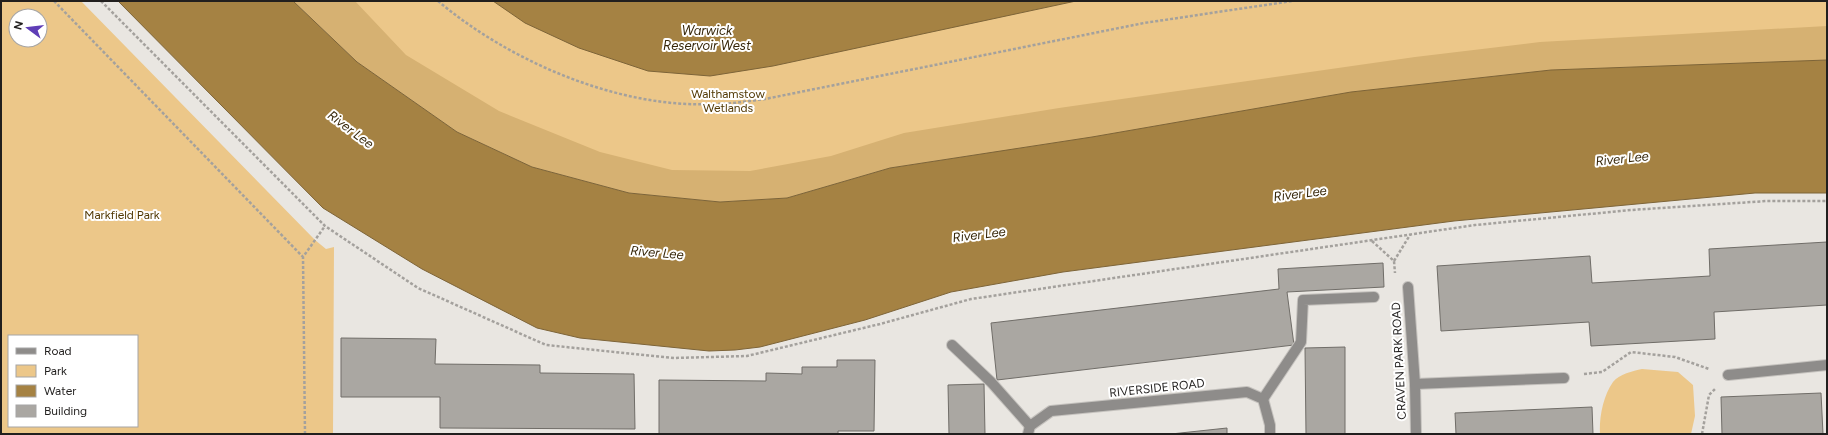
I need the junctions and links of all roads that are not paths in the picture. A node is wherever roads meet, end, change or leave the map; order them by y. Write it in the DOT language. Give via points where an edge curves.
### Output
graph roads {
  1 [pos="1408,287"];
  2 [pos="1374,297"];
  3 [pos="952,345"];
  4 [pos="1827,365"];
  5 [pos="1728,375"];
  6 [pos="1564,378"];
  7 [pos="1415,384"];
  8 [pos="1263,399"];
  9 [pos="1029,430"];
  10 [pos="1270,434"];
  11 [pos="1416,434"];
  1 -- 7 [label="street, CRAVEN PARK ROAD"];
  2 -- 8 [label="street" via="1303,300 1301,342"];
  3 -- 9 [label="street" via="991,382"];
  4 -- 5 [label="street"];
  6 -- 7 [label="street"];
  7 -- 11 [label="street, CRAVEN PARK ROAD"];
  8 -- 9 [label="street, RIVERSIDE ROAD" via="1247,392 1051,411"];
  8 -- 10 [label="street"];
}
